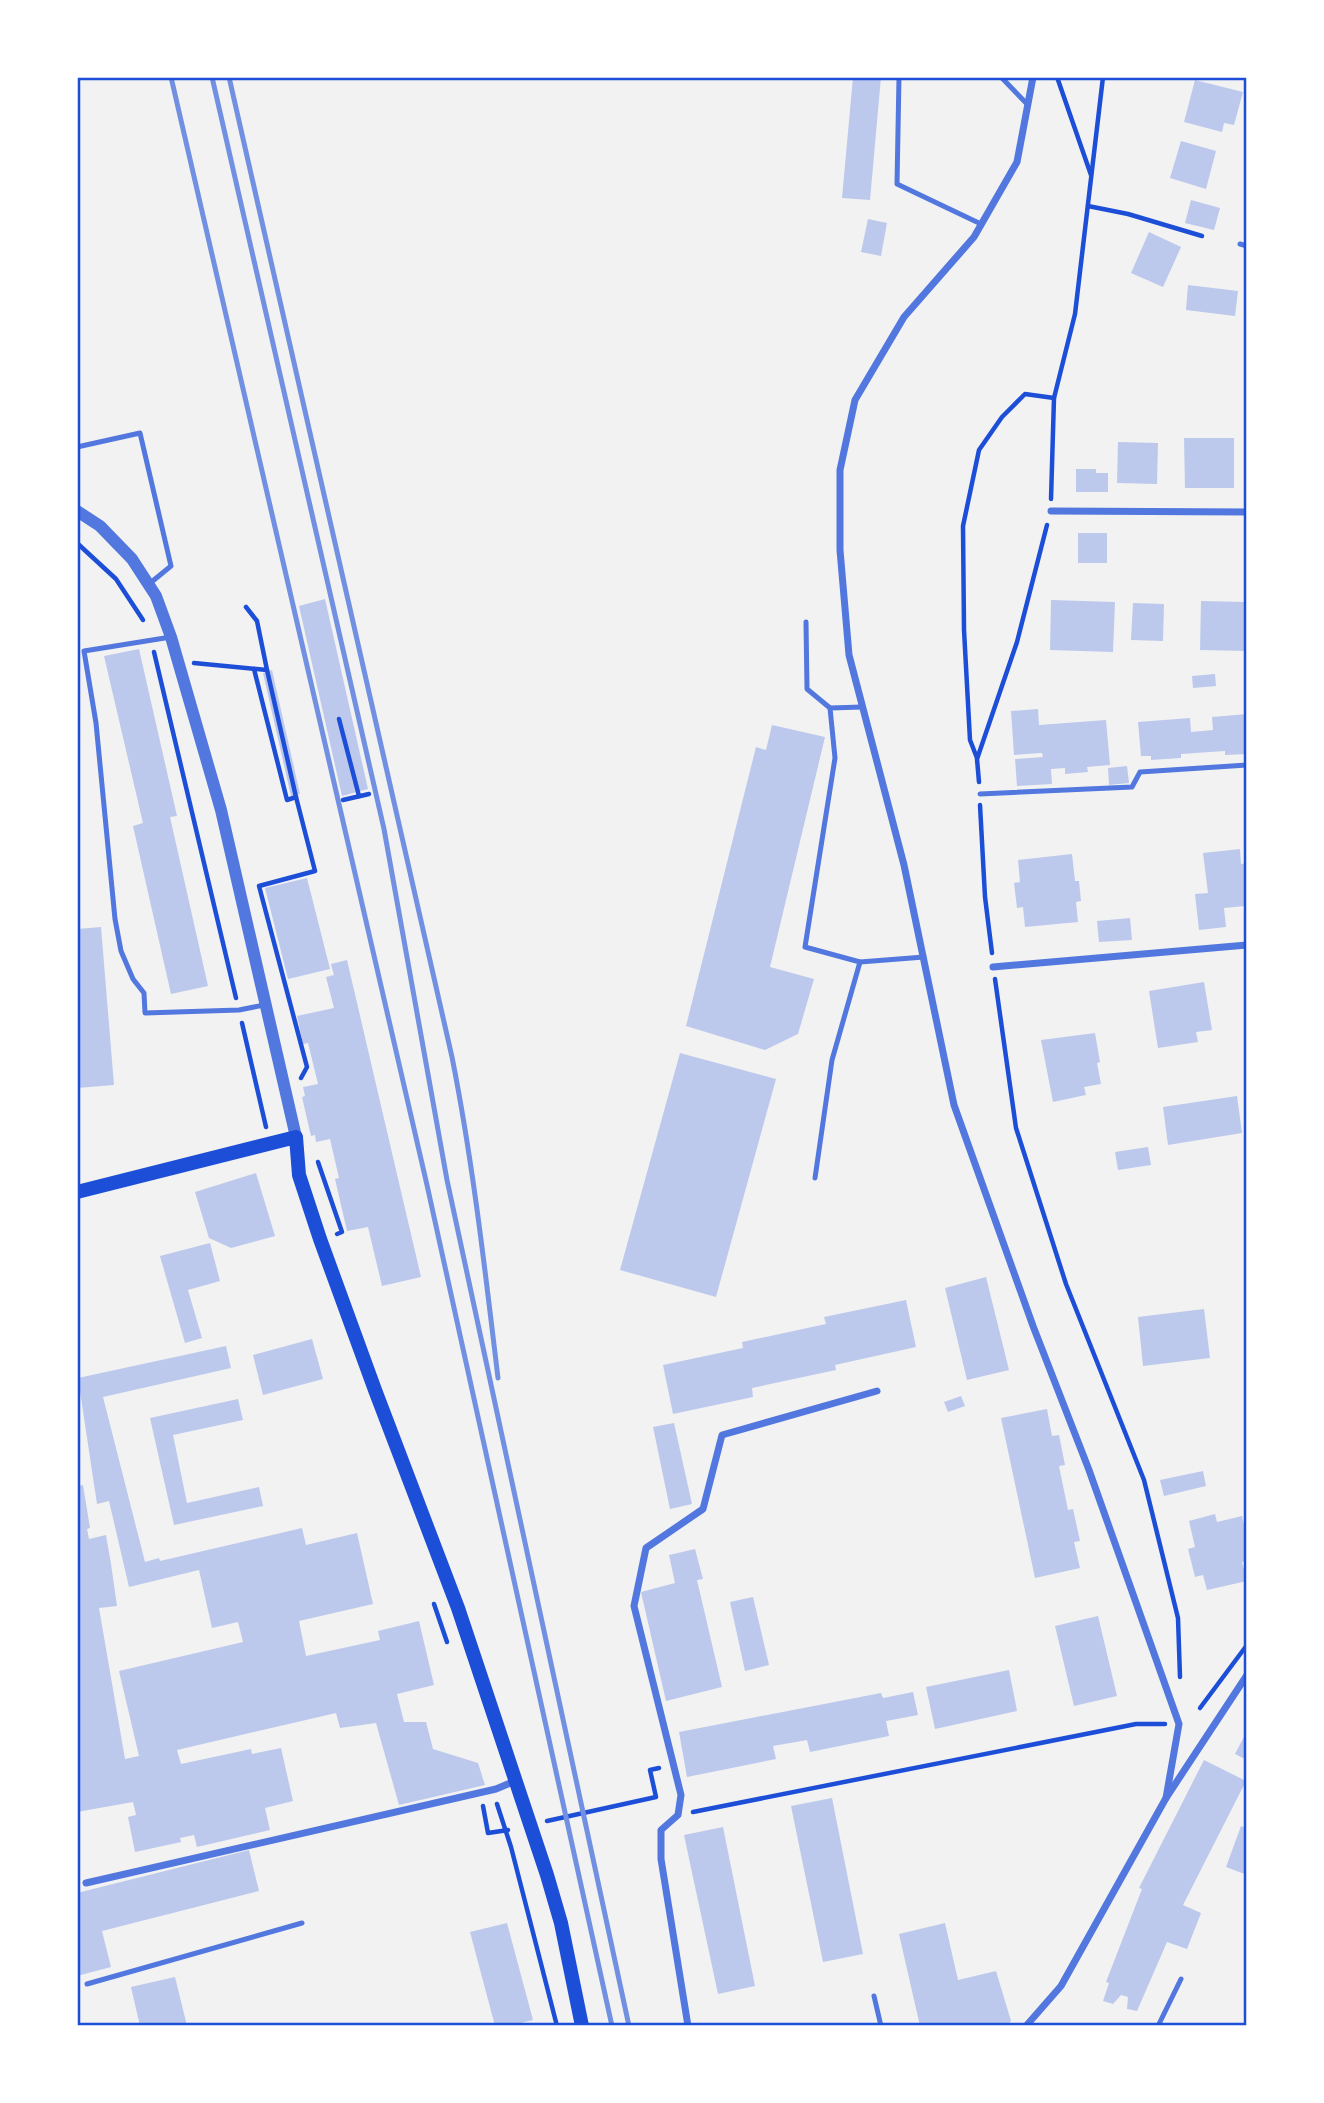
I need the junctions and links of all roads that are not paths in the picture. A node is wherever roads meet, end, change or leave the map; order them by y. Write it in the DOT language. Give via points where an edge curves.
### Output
graph roads {
  1 [pos="900,77"];
  2 [pos="1001,77"];
  3 [pos="1033,77"];
  4 [pos="1029,106"];
  5 [pos="981,224"];
  6 [pos="77,447"];
  7 [pos="77,510"];
  8 [pos="1051,511"];
  9 [pos="1247,512"];
  10 [pos="149,584"];
  11 [pos="806,622"];
  12 [pos="171,637"];
  13 [pos="863,707"];
  14 [pos="830,708"];
  15 [pos="1247,765"];
  16 [pos="980,794"];
  17 [pos="1247,945"];
  18 [pos="924,957"];
  19 [pos="860,962"];
  20 [pos="993,967"];
  21 [pos="264,1005"];
  22 [pos="296,1137"];
  23 [pos="814,1178"];
  24 [pos="77,1192"];
  25 [pos="877,1391"];
  26 [pos="1247,1675"];
  27 [pos="516,1781"];
  28 [pos="1166,1798"];
  29 [pos="86,1883"];
  30 [pos="302,1923"];
  31 [pos="1181,1979"];
  32 [pos="87,1984"];
  33 [pos="874,1996"];
  34 [pos="582,2026"];
  35 [pos="688,2026"];
  36 [pos="881,2026"];
  37 [pos="1026,2026"];
  38 [pos="1158,2026"];
  1 -- 5 [label="lane" via="897,184"];
  2 -- 4 [label="lane"];
  3 -- 4 [label="street"];
  4 -- 5 [label="street" via="1017,162"];
  5 -- 13 [label="street" via="904,317 855,400 840,470 840,550 849,655"];
  6 -- 10 [label="lane" via="140,433 171,566"];
  7 -- 10 [label="street" via="100,526"];
  8 -- 9 [label="street"];
  10 -- 12 [label="street"];
  11 -- 14 [label="lane" via="807,690"];
  12 -- 21 [label="street" via="221,810"];
  12 -- 21 [label="lane" via="84,651 121,951 144,993 145,1013"];
  13 -- 14 [label="lane"];
  13 -- 18 [label="street"];
  14 -- 19 [label="lane" via="835,758 805,947"];
  15 -- 16 [label="lane" via="1140,772 1132,787"];
  17 -- 20 [label="street"];
  18 -- 19 [label="lane"];
  18 -- 28 [label="street" via="954,1105 1179,1724"];
  19 -- 23 [label="lane" via="832,1060"];
  21 -- 22 [label="street"];
  22 -- 24 [label="main road"];
  22 -- 27 [label="main road" via="299,1175 320,1238 458,1608"];
  25 -- 35 [label="street" via="722,1435 703,1509 646,1548 634,1605 681,1795 678,1815 661,1830 661,1858"];
  26 -- 28 [label="street"];
  27 -- 29 [label="street"];
  27 -- 34 [label="main road" via="561,1923"];
  28 -- 37 [label="street" via="1061,1986"];
  30 -- 32 [label="lane"];
  31 -- 38 [label="lane"];
  33 -- 36 [label="lane"];
}
